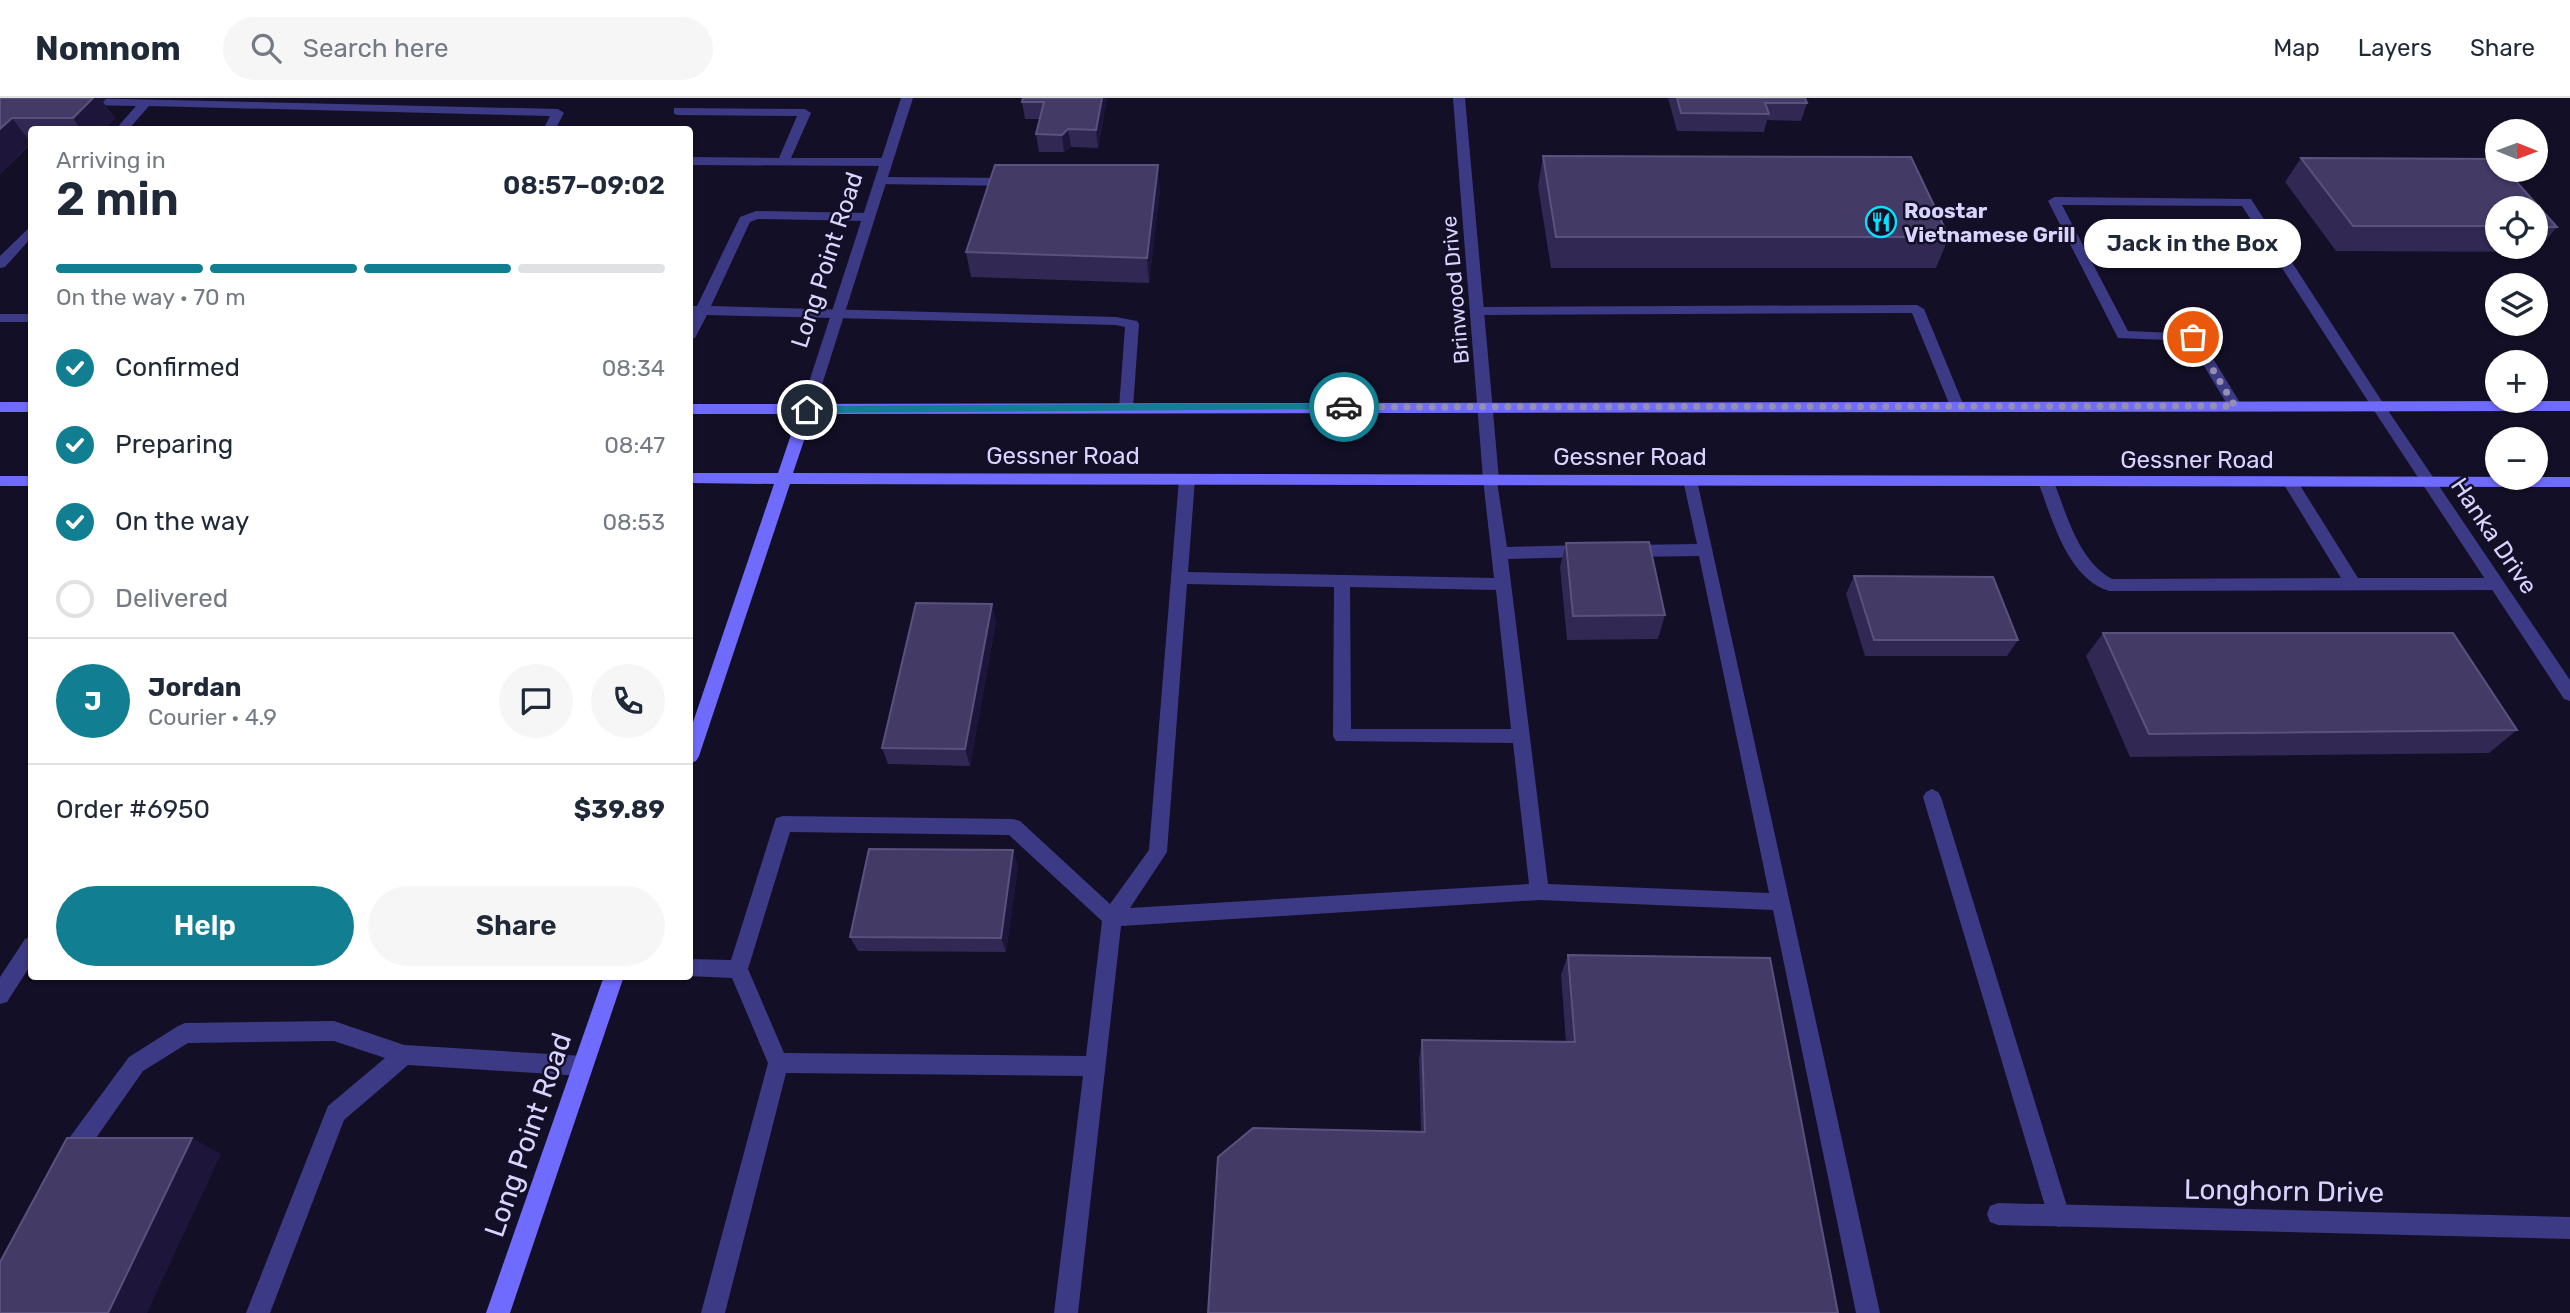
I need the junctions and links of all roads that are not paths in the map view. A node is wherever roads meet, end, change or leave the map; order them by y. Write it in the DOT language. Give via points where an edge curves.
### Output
graph roads {
  1 [pos="907,98"];
  2 [pos="1459,98"];
  3 [pos="67,101"];
  4 [pos="147,101"];
  5 [pos="678,111"];
  6 [pos="125,126"];
  7 [pos="551,126"];
  8 [pos="693,161"];
  9 [pos="783,162"];
  10 [pos="886,162"];
  11 [pos="881,181"];
  12 [pos="1030,182"];
  13 [pos="869,217"];
  14 [pos="28,233"];
  15 [pos="0,264"];
  16 [pos="695,310"];
  17 [pos="1478,311"];
  18 [pos="838,312"];
  19 [pos="0,318"];
  20 [pos="28,318"];
  21 [pos="1486,406"];
  22 [pos="1957,406"];
  23 [pos="2235,406"];
  24 [pos="2378,406"];
  25 [pos="2570,406"];
  26 [pos="0,407"];
  27 [pos="28,407"];
  28 [pos="1126,408"];
  29 [pos="693,409"];
  30 [pos="807,410"];
  31 [pos="693,478"];
  32 [pos="785,479"];
  33 [pos="1187,479"];
  34 [pos="1492,479"];
  35 [pos="1691,480"];
  36 [pos="0,481"];
  37 [pos="28,481"];
  38 [pos="2046,482"];
  39 [pos="2570,482"];
  40 [pos="2291,483"];
  41 [pos="2430,484"];
  42 [pos="1706,550"];
  43 [pos="1500,553"];
  44 [pos="1179,578"];
  45 [pos="1342,580"];
  46 [pos="1504,584"];
  47 [pos="2497,584"];
  48 [pos="2354,585"];
  49 [pos="2570,694"];
  50 [pos="1521,736"];
  51 [pos="693,747"];
  52 [pos="1932,797"];
  53 [pos="1539,892"];
  54 [pos="1781,902"];
  55 [pos="1112,918"];
  56 [pos="28,951"];
  57 [pos="693,968"];
  58 [pos="738,969"];
  59 [pos="613,980"];
  60 [pos="0,995"];
  61 [pos="404,1055"];
  62 [pos="778,1063"];
  63 [pos="583,1066"];
  64 [pos="1095,1066"];
  65 [pos="57,1179"];
  66 [pos="1998,1213"];
  67 [pos="2059,1216"];
  68 [pos="2570,1228"];
  69 [pos="258,1313"];
  70 [pos="498,1313"];
  71 [pos="713,1313"];
  72 [pos="1066,1313"];
  73 [pos="1868,1313"];
  1 -- 10 [label="street, Long Point Road"];
  2 -- 17 [label="street, Brinwood Drive"];
  3 -- 4 [label="street"];
  4 -- 6 [label="street"];
  4 -- 7 [label="street" via="480,117 558,113"];
  5 -- 9 [label="street" via="805,113"];
  8 -- 9 [label="street"];
  9 -- 10 [label="street"];
  10 -- 11 [label="street, Long Point Road"];
  11 -- 12 [label="street"];
  11 -- 13 [label="street, Long Point Road"];
  13 -- 16 [label="street" via="756,215 745,220"];
  13 -- 18 [label="street, Long Point Road"];
  14 -- 15 [label="street"];
  16 -- 18 [label="street"];
  17 -- 21 [label="street, Brinwood Drive"];
  17 -- 22 [label="street" via="1917,309"];
  18 -- 28 [label="street" via="1132,324"];
  18 -- 30 [label="street, Long Point Road"];
  19 -- 20 [label="street"];
  21 -- 22 [label="main road, Gessner Road"];
  21 -- 28 [label="main road, Gessner Road"];
  21 -- 34 [label="street, Brinwood Drive"];
  22 -- 23 [label="main road, Gessner Road"];
  23 -- 24 [label="main road, Gessner Road"];
  23 -- 24 [label="street, Hanka Drive" via="2193,337 2123,335 2053,201 2246,202"];
  24 -- 25 [label="main road, Gessner Road"];
  24 -- 41 [label="street, Hanka Drive"];
  26 -- 27 [label="main road"];
  28 -- 30 [label="main road, Gessner Road"];
  29 -- 30 [label="main road, Gessner Road"];
  30 -- 32 [label="main road, Long Point Road"];
  31 -- 32 [label="main road, Gessner Road"];
  32 -- 33 [label="main road, Gessner Road"];
  32 -- 51 [label="main road, Long Point Road"];
  33 -- 34 [label="main road, Gessner Road"];
  33 -- 44 [label="street"];
  34 -- 35 [label="main road, Gessner Road"];
  34 -- 43 [label="street, Brinwood Drive"];
  35 -- 38 [label="main road, Gessner Road"];
  35 -- 42 [label="street"];
  36 -- 37 [label="main road"];
  38 -- 40 [label="main road, Gessner Road"];
  38 -- 48 [label="street" via="2076,550 2101,582 2109,585"];
  39 -- 41 [label="main road, Gessner Road"];
  40 -- 41 [label="main road, Gessner Road"];
  40 -- 48 [label="street"];
  41 -- 47 [label="street, Hanka Drive"];
  42 -- 43 [label="street"];
  42 -- 54 [label="street"];
  43 -- 46 [label="street, Brinwood Drive"];
  44 -- 45 [label="street"];
  44 -- 55 [label="street" via="1158,852"];
  45 -- 46 [label="street"];
  45 -- 50 [label="street" via="1342,736"];
  46 -- 50 [label="street, Brinwood Drive"];
  47 -- 48 [label="street"];
  47 -- 49 [label="street, Hanka Drive"];
  50 -- 53 [label="street, Brinwood Drive"];
  52 -- 67 [label="street"];
  53 -- 54 [label="street"];
  53 -- 55 [label="street"];
  54 -- 73 [label="street"];
  55 -- 58 [label="street" via="1013,827 783,824"];
  55 -- 64 [label="street"];
  56 -- 60 [label="street"];
  57 -- 58 [label="street"];
  58 -- 62 [label="street"];
  59 -- 63 [label="main road, Long Point Road"];
  61 -- 63 [label="street"];
  61 -- 65 [label="street" via="334,1031 185,1033 136,1063"];
  61 -- 69 [label="street" via="336,1113"];
  62 -- 64 [label="street"];
  62 -- 71 [label="street"];
  63 -- 70 [label="main road, Long Point Road"];
  64 -- 72 [label="street"];
  66 -- 67 [label="street, Longhorn Drive"];
  67 -- 68 [label="street, Longhorn Drive"];
}
